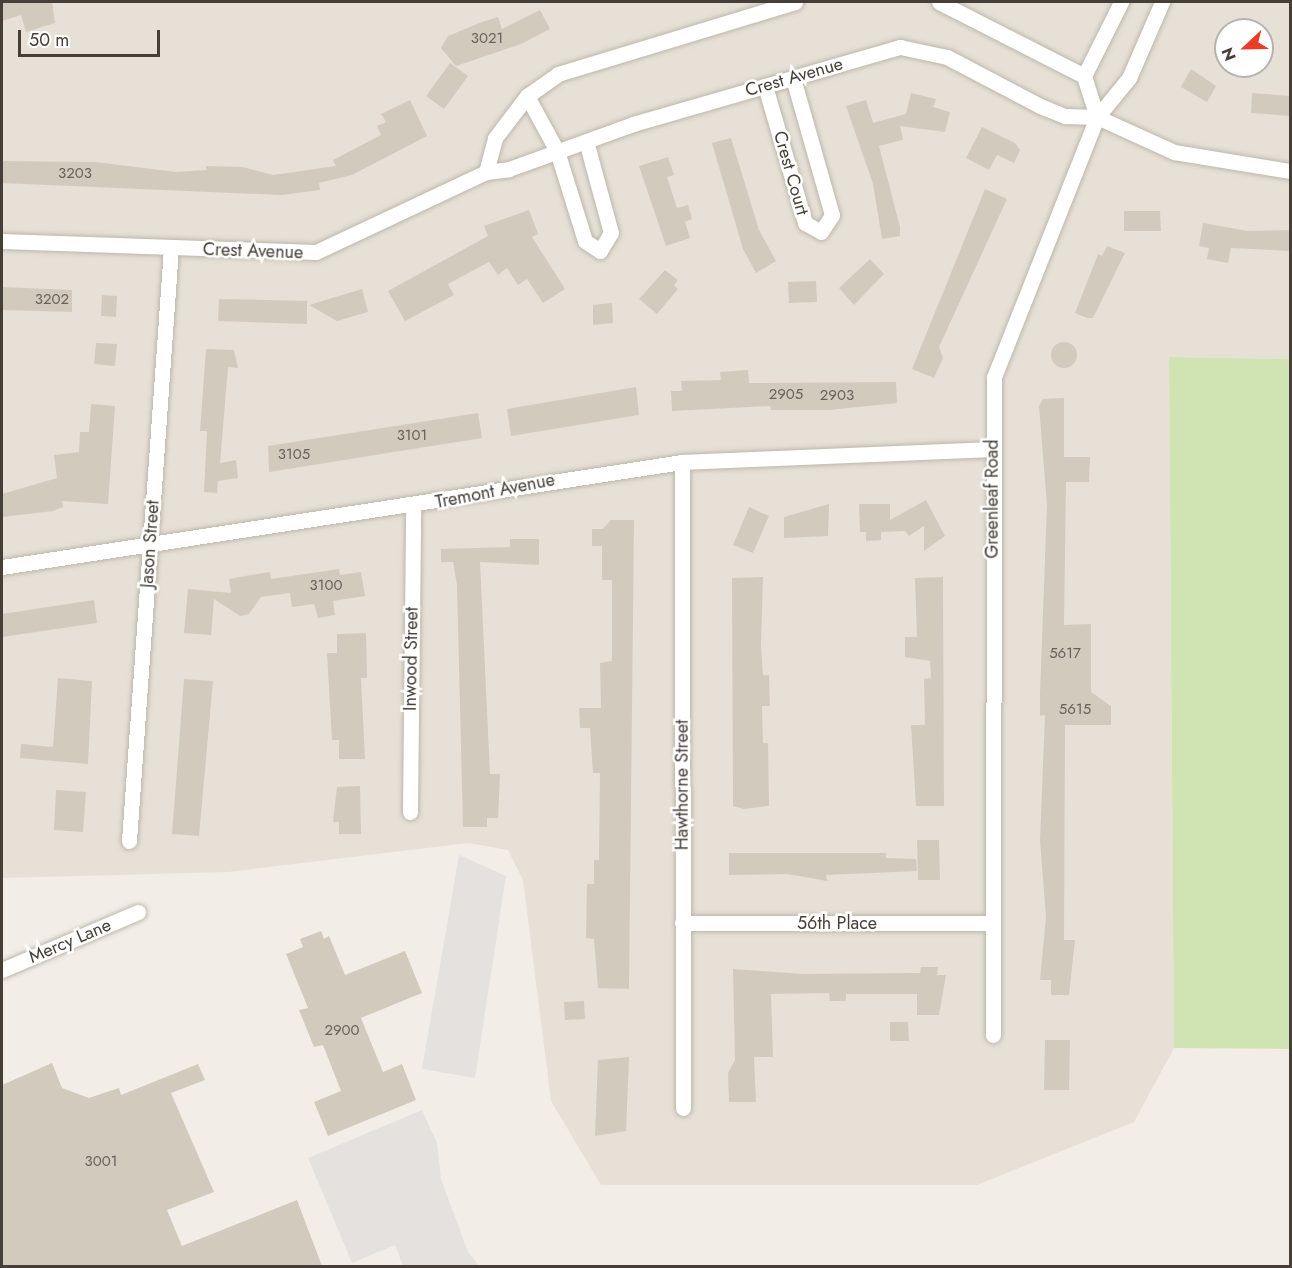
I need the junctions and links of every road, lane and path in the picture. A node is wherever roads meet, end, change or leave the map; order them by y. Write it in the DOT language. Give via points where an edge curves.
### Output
graph roads {
  1 [pos="795,2"];
  2 [pos="939,2"];
  3 [pos="1121,2"];
  4 [pos="1162,2"];
  5 [pos="1084,76"];
  6 [pos="793,78"];
  7 [pos="765,86"];
  8 [pos="527,96"];
  9 [pos="1097,117"];
  10 [pos="586,141"];
  11 [pos="557,151"];
  12 [pos="1290,171"];
  13 [pos="486,172"];
  14 [pos="2,241"];
  15 [pos="171,248"];
  16 [pos="992,449"];
  17 [pos="682,462"];
  18 [pos="413,506"];
  19 [pos="150,543"];
  20 [pos="2,567"];
  21 [pos="410,812"];
  22 [pos="129,840"];
  23 [pos="138,912"];
  24 [pos="682,923"];
  25 [pos="992,923"];
  26 [pos="2,970"];
  27 [pos="993,1035"];
  28 [pos="683,1108"];
  1 -- 8 [label="street" via="558,74"];
  2 -- 5 [label="street"];
  3 -- 5 [label="street"];
  4 -- 9 [label="street, Greenleaf Road" via="1128,78"];
  5 -- 9 [label="street"];
  6 -- 7 [label="street, Crest Avenue"];
  6 -- 7 [label="street, Crest Court" via="832,215 821,232 805,223"];
  6 -- 9 [label="street, Crest Avenue" via="881,51 921,48 1065,116"];
  7 -- 10 [label="street, Crest Avenue"];
  8 -- 11 [label="street"];
  8 -- 13 [label="street" via="495,138"];
  9 -- 12 [label="street, Crest Avenue" via="1174,152"];
  9 -- 16 [label="street, Greenleaf Road" via="1083,163 1003,344 994,377"];
  10 -- 11 [label="street, Crest Avenue"];
  10 -- 11 [label="street" via="611,233 600,251 585,241"];
  11 -- 13 [label="street, Crest Avenue"];
  13 -- 15 [label="street, Crest Avenue" via="316,252"];
  14 -- 15 [label="street, Crest Avenue"];
  15 -- 19 [label="street, Jason Street"];
  16 -- 17 [label="street, Tremont Avenue"];
  16 -- 25 [label="street, Greenleaf Road"];
  17 -- 18 [label="street, Tremont Avenue"];
  17 -- 24 [label="street, Hawthorne Street"];
  18 -- 19 [label="street, Tremont Avenue"];
  18 -- 21 [label="street, Inwood Street"];
  19 -- 20 [label="street, Tremont Avenue"];
  19 -- 22 [label="street, Jason Street"];
  23 -- 26 [label="street, Mercy Lane"];
  24 -- 25 [label="street, 56th Place"];
  24 -- 28 [label="street, Hawthorne Street"];
  25 -- 27 [label="street, Greenleaf Road"];
}
